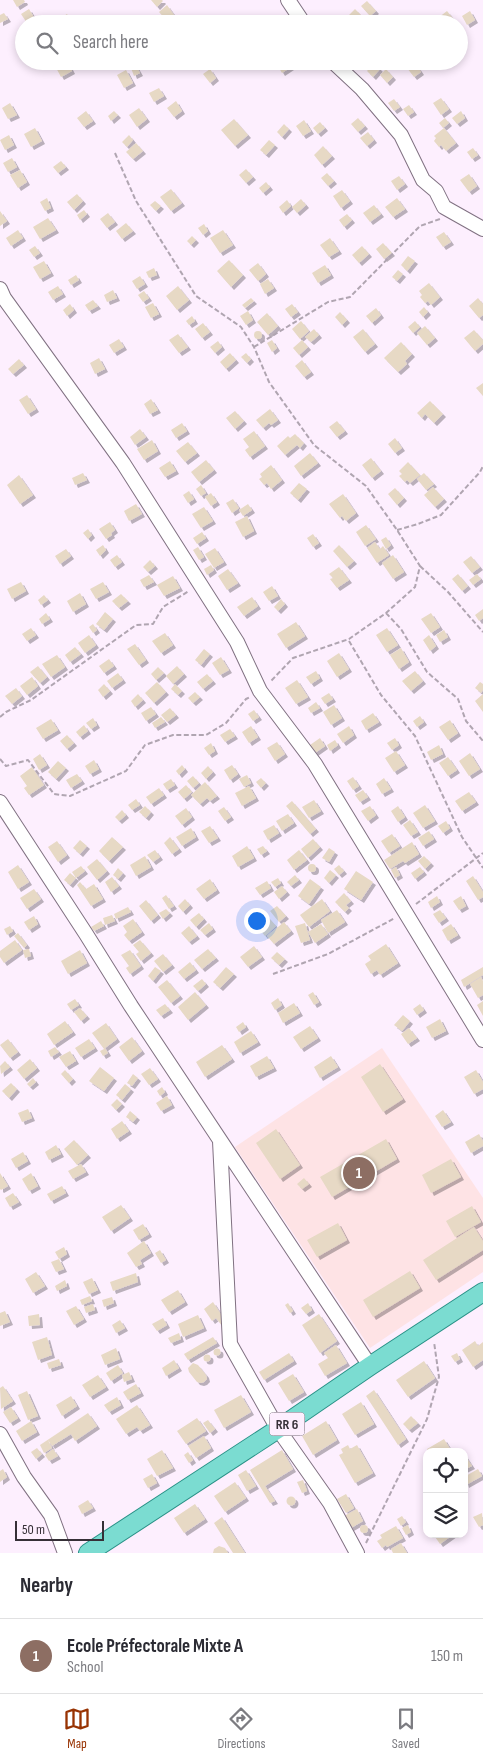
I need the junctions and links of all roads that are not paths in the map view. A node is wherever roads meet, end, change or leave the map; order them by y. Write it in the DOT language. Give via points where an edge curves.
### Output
graph roads {
  1 [pos="288,0"];
  2 [pos="298,15"];
  3 [pos="342,70"];
  4 [pos="483,229"];
  5 [pos="0,289"];
  6 [pos="0,802"];
  7 [pos="483,1040"];
  8 [pos="220,1140"];
  9 [pos="483,1292"];
  10 [pos="370,1366"];
  11 [pos="278,1429"];
  12 [pos="0,1434"];
  13 [pos="360,1550"];
  14 [pos="65,1553"];
  15 [pos="88,1553"];
  1 -- 2 [label="street"];
  3 -- 4 [label="street" via="401,135 423,180 436,191 444,207"];
  5 -- 7 [label="street" via="123,464 238,642 260,691 315,764"];
  6 -- 8 [label="street"];
  8 -- 10 [label="street"];
  8 -- 11 [label="street" via="230,1344"];
  9 -- 10 [label="main road, RR 6"];
  10 -- 11 [label="main road, RR 6"];
  11 -- 13 [label="street"];
  11 -- 15 [label="main road, RR 6"];
  12 -- 14 [label="street" via="24,1477 51,1515"];
}
